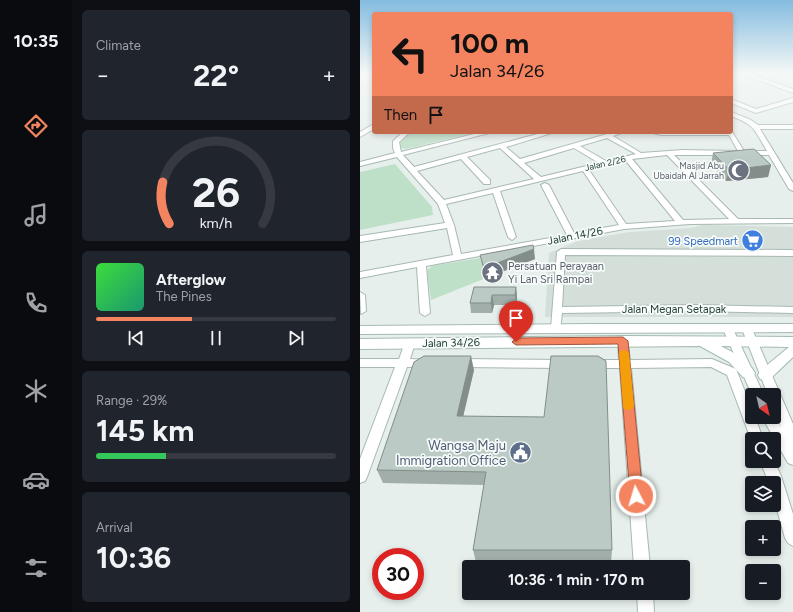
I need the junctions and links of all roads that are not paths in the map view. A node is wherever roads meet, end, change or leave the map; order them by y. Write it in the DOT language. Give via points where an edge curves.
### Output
graph roads {
  1 [pos="791,101"];
  2 [pos="733,103"];
  3 [pos="733,115"];
  4 [pos="372,127"];
  5 [pos="756,127"];
  6 [pos="793,127"];
  7 [pos="360,134"];
  8 [pos="405,134"];
  9 [pos="482,134"];
  10 [pos="545,134"];
  11 [pos="614,134"];
  12 [pos="732,134"];
  13 [pos="608,136"];
  14 [pos="501,146"];
  15 [pos="575,146"];
  16 [pos="742,152"];
  17 [pos="638,153"];
  18 [pos="669,153"];
  19 [pos="772,153"];
  20 [pos="399,155"];
  21 [pos="462,156"];
  22 [pos="626,158"];
  23 [pos="520,162"];
  24 [pos="604,163"];
  25 [pos="360,164"];
  26 [pos="584,168"];
  27 [pos="412,170"];
  28 [pos="488,182"];
  29 [pos="542,182"];
  30 [pos="793,189"];
  31 [pos="496,190"];
  32 [pos="442,203"];
  33 [pos="735,221"];
  34 [pos="793,221"];
  35 [pos="681,223"];
  36 [pos="450,225"];
  37 [pos="624,227"];
  38 [pos="512,237"];
  39 [pos="572,237"];
  40 [pos="360,239"];
  41 [pos="793,254"];
  42 [pos="458,258"];
  43 [pos="421,264"];
  44 [pos="360,275"];
  45 [pos="360,295"];
  46 [pos="556,310"];
  47 [pos="793,310"];
  48 [pos="360,311"];
  49 [pos="425,313"];
  50 [pos="556,328"];
  51 [pos="793,328"];
  52 [pos="728,329"];
  53 [pos="747,329"];
  54 [pos="360,330"];
  55 [pos="623,341"];
  56 [pos="702,341"];
  57 [pos="733,342"];
  58 [pos="752,342"];
  59 [pos="793,342"];
  60 [pos="410,343"];
  61 [pos="360,344"];
  62 [pos="793,350"];
  63 [pos="360,363"];
  64 [pos="403,363"];
  65 [pos="625,363"];
  66 [pos="748,373"];
  67 [pos="765,375"];
  68 [pos="755,388"];
  69 [pos="771,388"];
  70 [pos="781,411"];
  71 [pos="772,424"];
  72 [pos="754,432"];
  73 [pos="785,447"];
  74 [pos="770,468"];
  75 [pos="360,477"];
  76 [pos="793,538"];
  77 [pos="641,560"];
  78 [pos="645,600"];
  79 [pos="646,612"];
  1 -- 2 [label="street" via="756,111"];
  3 -- 5 [label="street" via="749,121"];
  4 -- 7 [label="street"];
  5 -- 6 [label="street"];
  5 -- 19 [label="street"];
  8 -- 20 [label="street" via="396,141"];
  9 -- 20 [label="street"];
  10 -- 14 [label="street"];
  11 -- 13 [label="street"];
  12 -- 16 [label="street"];
  13 -- 15 [label="street"];
  13 -- 17 [label="street"];
  14 -- 21 [label="street"];
  14 -- 23 [label="street"];
  15 -- 23 [label="street"];
  15 -- 24 [label="street"];
  16 -- 18 [label="street, Jalan 2/26"];
  16 -- 19 [label="street, Jalan 2/26"];
  18 -- 22 [label="street, Jalan 2/26"];
  18 -- 33 [label="street"];
  19 -- 30 [label="street"];
  20 -- 25 [label="street"];
  20 -- 27 [label="street"];
  21 -- 27 [label="street"];
  21 -- 28 [label="street"];
  22 -- 24 [label="street, Jalan 2/26"];
  22 -- 35 [label="street"];
  23 -- 29 [label="street"];
  24 -- 26 [label="street, Jalan 2/26"];
  26 -- 29 [label="street, Jalan 2/26"];
  26 -- 37 [label="street"];
  27 -- 32 [label="street"];
  29 -- 31 [label="street, Jalan 2/26"];
  29 -- 39 [label="street"];
  31 -- 32 [label="street, Jalan 2/26"];
  31 -- 38 [label="street"];
  32 -- 36 [label="street"];
  33 -- 34 [label="street, Jalan 14/26"];
  33 -- 35 [label="street, Jalan 14/26"];
  35 -- 37 [label="street, Jalan 14/26"];
  36 -- 40 [label="street"];
  36 -- 42 [label="street"];
  37 -- 39 [label="street, Jalan 14/26"];
  39 -- 42 [label="street, Jalan 14/26"];
  41 -- 46 [label="street" via="561,252"];
  42 -- 43 [label="street, Jalan 14/26"];
  43 -- 44 [label="street, Jalan 14/26"];
  43 -- 49 [label="street"];
  45 -- 48 [label="street"];
  46 -- 47 [label="street, Jalan Megan Setapak"];
  46 -- 50 [label="street"];
  50 -- 52 [label="main road, Jalan 34/26"];
  50 -- 54 [label="main road, Jalan 34/26"];
  51 -- 53 [label="main road, Jalan 34/26"];
  52 -- 53 [label="main road, Jalan 34/26"];
  52 -- 57 [label="street"];
  53 -- 58 [label="street"];
  55 -- 56 [label="main road, Jalan 34/26"];
  55 -- 60 [label="main road, Jalan 34/26"];
  55 -- 65 [label="street"];
  56 -- 57 [label="main road, Jalan 34/26"];
  56 -- 66 [label="main road" via="734,359"];
  57 -- 58 [label="main road, Jalan 34/26"];
  57 -- 66 [label="street"];
  58 -- 59 [label="main road, Jalan 34/26"];
  58 -- 67 [label="street"];
  60 -- 61 [label="main road, Jalan 34/26"];
  60 -- 64 [label="street"];
  62 -- 67 [label="main road"];
  63 -- 64 [label="street"];
  64 -- 65 [label="street"];
  64 -- 75 [label="street"];
  65 -- 72 [label="street" via="712,363 732,372"];
  65 -- 77 [label="street"];
  66 -- 68 [label="street"];
  67 -- 69 [label="street"];
  70 -- 73 [label="street" via="787,425"];
  71 -- 73 [label="street"];
  74 -- 76 [label="street"];
  78 -- 79 [label="street"];
}
